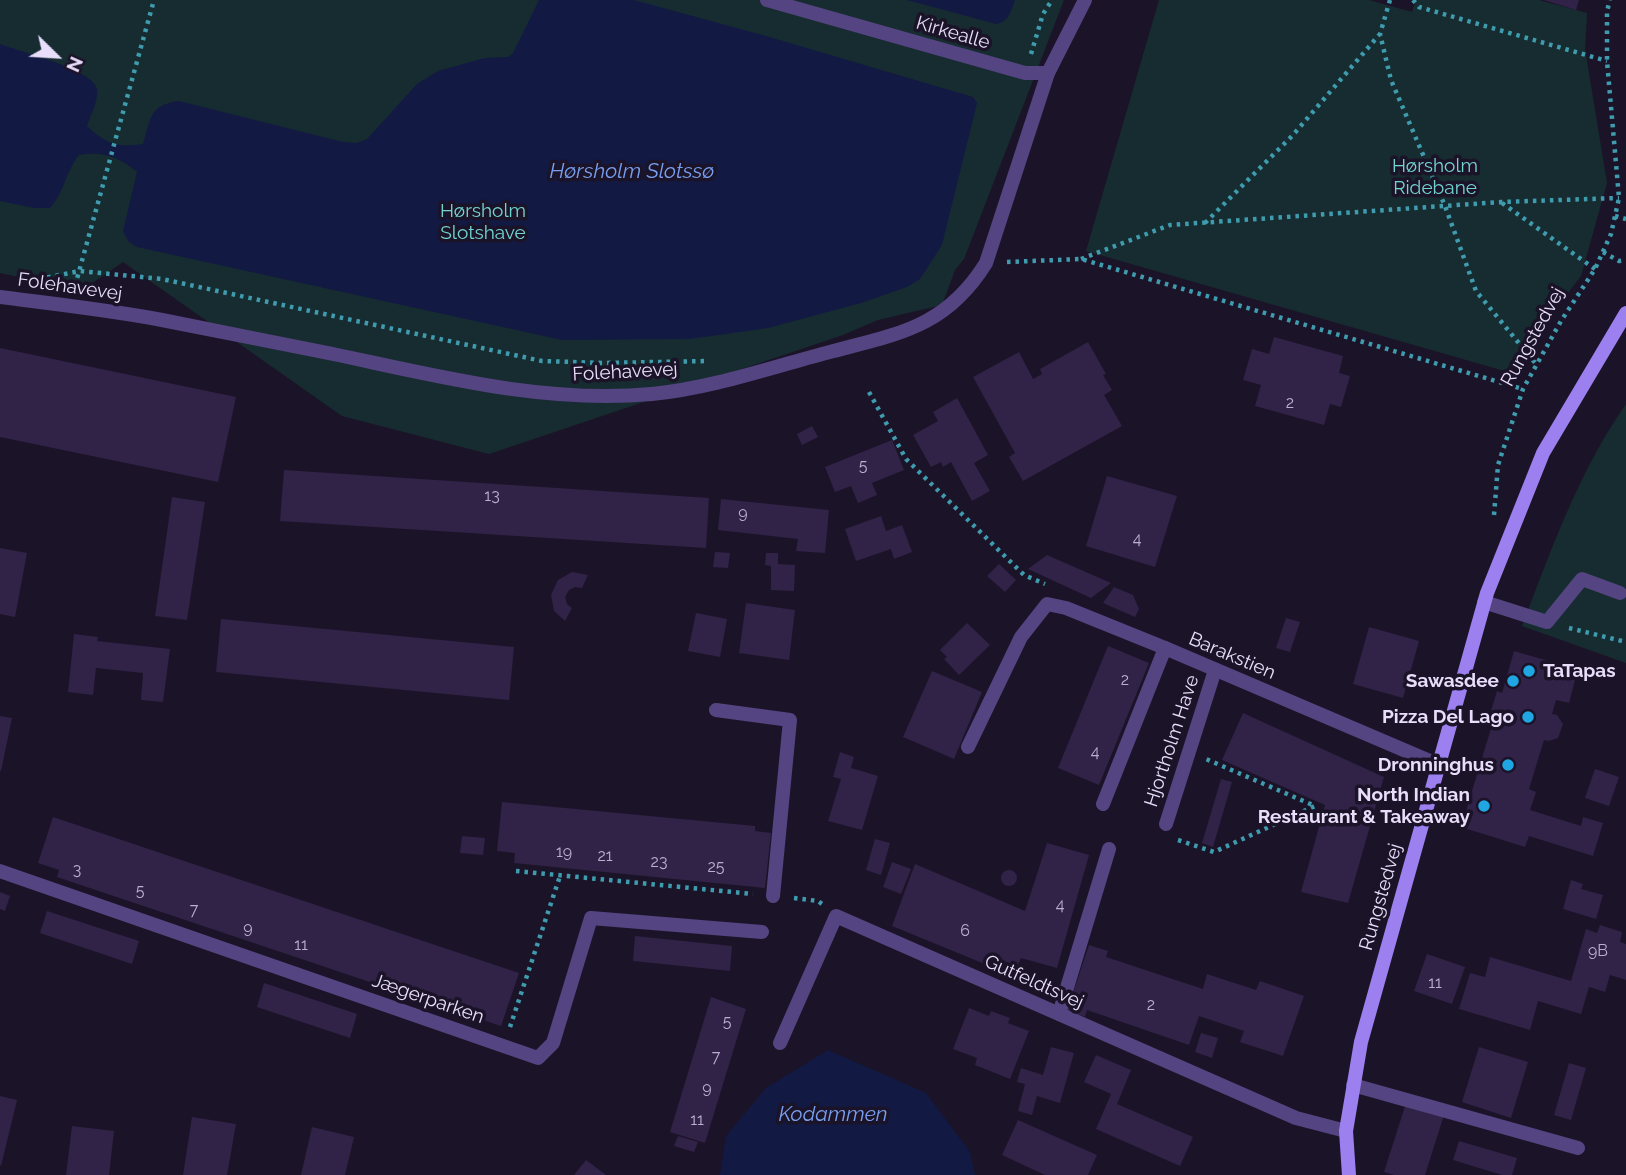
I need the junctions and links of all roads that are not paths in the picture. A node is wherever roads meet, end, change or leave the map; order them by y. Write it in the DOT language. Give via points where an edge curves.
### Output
graph roads {
  1 [pos="767,0"];
  2 [pos="1085,0"];
  3 [pos="1048,73"];
  4 [pos="0,297"];
  5 [pos="1626,313"];
  6 [pos="1620,593"];
  7 [pos="1485,602"];
  8 [pos="1165,648"];
  9 [pos="1215,670"];
  10 [pos="716,710"];
  11 [pos="968,747"];
  12 [pos="1438,765"];
  13 [pos="1102,804"];
  14 [pos="1166,824"];
  15 [pos="1109,849"];
  16 [pos="0,871"];
  17 [pos="773,896"];
  18 [pos="762,932"];
  19 [pos="1059,1014"];
  20 [pos="780,1043"];
  21 [pos="1353,1085"];
  22 [pos="1346,1131"];
  23 [pos="1578,1148"];
  24 [pos="1349,1175"];
  1 -- 3 [label="street, Kirkealle" via="1025,74"];
  2 -- 3 [label="street, Folehavevej"];
  3 -- 4 [label="street, Folehavevej" via="986,263 958,300 935,318 905,332 725,382 652,394 576,396 498,388 160,319"];
  5 -- 7 [label="main road, Rungstedvej" via="1543,453"];
  6 -- 7 [label="street" via="1581,579 1547,622"];
  7 -- 12 [label="main road, Rungstedvej"];
  8 -- 9 [label="street, Barakstien"];
  8 -- 11 [label="street" via="1047,604 1021,637"];
  8 -- 13 [label="street, Barakstien"];
  9 -- 12 [label="street, Barakstien"];
  9 -- 14 [label="street, Hjortholm Have"];
  10 -- 17 [label="street" via="790,720"];
  12 -- 21 [label="main road, Rungstedvej"];
  15 -- 19 [label="street"];
  16 -- 18 [label="street, Jægerparken" via="538,1058 553,1043 591,918"];
  19 -- 20 [label="street, Gutfeldtsvej" via="836,916"];
  19 -- 22 [label="street, Gutfeldtsvej" via="1296,1118"];
  21 -- 22 [label="main road, Rungstedvej"];
  21 -- 23 [label="street"];
  22 -- 24 [label="main road, Rungstedvej"];
}
